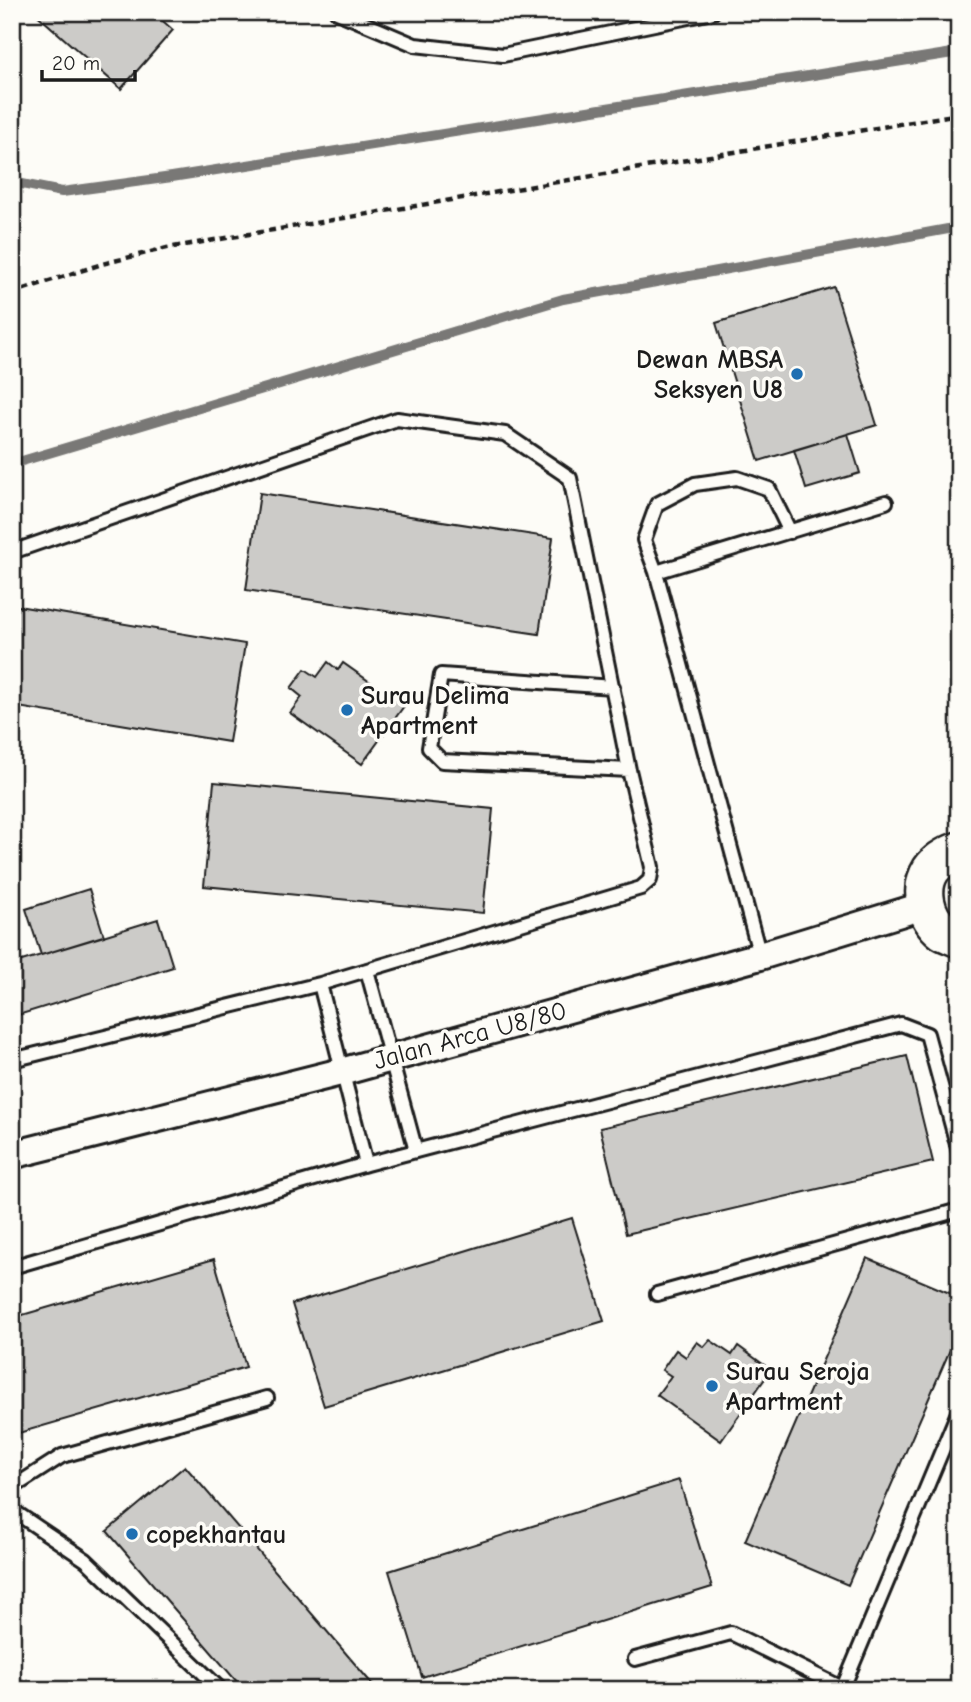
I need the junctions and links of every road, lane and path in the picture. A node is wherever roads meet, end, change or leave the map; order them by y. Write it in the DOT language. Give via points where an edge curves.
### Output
graph roads {
  1 [pos="337,12"];
  2 [pos="713,12"];
  3 [pos="959,114"];
  4 [pos="12,293"];
  5 [pos="886,502"];
  6 [pos="790,532"];
  7 [pos="12,552"];
  8 [pos="656,572"];
  9 [pos="613,687"];
  10 [pos="629,770"];
  11 [pos="959,850"];
  12 [pos="926,905"];
  13 [pos="959,938"];
  14 [pos="760,956"];
  15 [pos="367,970"];
  16 [pos="320,985"];
  17 [pos="391,1057"];
  18 [pos="12,1060"];
  19 [pos="341,1072"];
  20 [pos="416,1151"];
  21 [pos="959,1152"];
  22 [pos="12,1155"];
  23 [pos="366,1164"];
  24 [pos="959,1210"];
  25 [pos="12,1267"];
  26 [pos="657,1294"];
  27 [pos="267,1398"];
  28 [pos="959,1410"];
  29 [pos="12,1488"];
  30 [pos="12,1510"];
  31 [pos="635,1658"];
  32 [pos="842,1689"];
  33 [pos="221,1690"];
  1 -- 2 [label="lane" via="415,45 503,55"];
  3 -- 4 [label="path" via="167,248"];
  5 -- 6 [label="lane"];
  6 -- 8 [label="lane"];
  6 -- 8 [label="lane" via="769,488 737,478 695,484 657,504 644,540"];
  7 -- 9 [label="lane" via="397,419 505,434 570,478"];
  8 -- 14 [label="lane"];
  9 -- 10 [label="lane"];
  9 -- 10 [label="lane" via="441,675 429,748 442,761"];
  10 -- 15 [label="lane" via="652,867 650,880 641,888"];
  11 -- 12 [label="street" via="932,869 925,886"];
  12 -- 13 [label="street" via="932,920"];
  12 -- 14 [label="street, Jalan Arca U8/80"];
  14 -- 17 [label="street, Jalan Arca U8/80"];
  15 -- 16 [label="lane"];
  15 -- 17 [label="lane"];
  16 -- 18 [label="lane"];
  16 -- 19 [label="lane"];
  17 -- 19 [label="street, Jalan Arca U8/80"];
  17 -- 20 [label="lane"];
  19 -- 22 [label="street, Jalan Arca U8/80"];
  19 -- 23 [label="lane"];
  20 -- 21 [label="lane" via="901,1024 927,1034"];
  20 -- 23 [label="lane"];
  23 -- 25 [label="lane"];
  24 -- 26 [label="lane"];
  27 -- 29 [label="lane" via="62,1456"];
  28 -- 32 [label="lane"];
  30 -- 33 [label="lane" via="86,1560"];
  31 -- 32 [label="lane" via="731,1633"];
}
